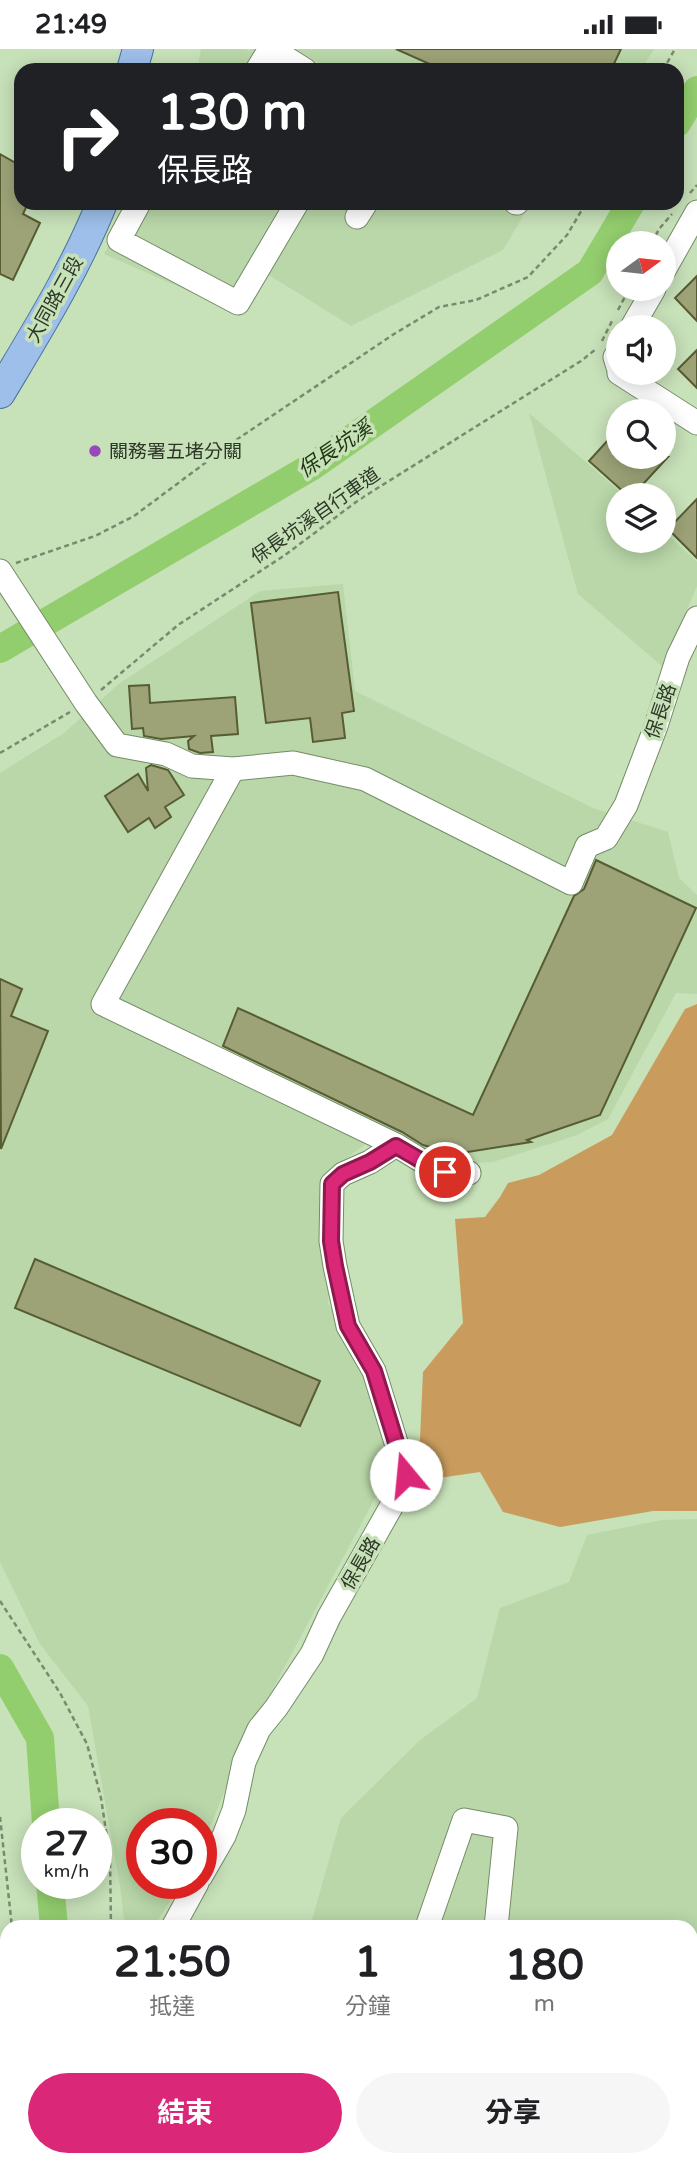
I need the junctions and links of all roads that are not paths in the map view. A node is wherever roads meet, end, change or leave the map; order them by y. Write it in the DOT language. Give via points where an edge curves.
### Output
graph roads {
  1 [pos="271,49"];
  2 [pos="294,63"];
  3 [pos="80,210"];
  4 [pos="99,210"];
  5 [pos="135,210"];
  6 [pos="293,210"];
  7 [pos="697,212"];
  8 [pos="676,249"];
  9 [pos="0,358"];
  10 [pos="647,385"];
  11 [pos="0,393"];
  12 [pos="697,423"];
  13 [pos="6,567"];
  14 [pos="697,618"];
  15 [pos="233,769"];
  16 [pos="396,1146"];
  17 [pos="468,1173"];
  18 [pos="217,1846"];
  19 [pos="188,1899"];
  20 [pos="177,1920"];
  21 [pos="429,1920"];
  22 [pos="497,1920"];
  1 -- 2 [label="street"];
  3 -- 9 [label="main road, 大同路三段" via="48,277"];
  4 -- 11 [label="main road, 大同路三段" via="69,275"];
  5 -- 6 [label="street" via="119,240 238,303"];
  7 -- 8 [label="street"];
  10 -- 12 [label="street"];
  13 -- 15 [label="street" via="86,703 117,745 166,754 192,766"];
  14 -- 15 [label="street, 保長路" via="678,657 626,805 606,838 587,846 571,883 365,779 293,763"];
  15 -- 16 [label="street" via="103,1004"];
  16 -- 17 [label="street" via="445,1172"];
  16 -- 18 [label="street, 保長路" via="332,1184 331,1219 348,1326 374,1371 406,1475 312,1654 259,1729 244,1762 234,1810"];
  19 -- 20 [label="street"];
  21 -- 22 [label="street" via="464,1820 506,1828"];
}
